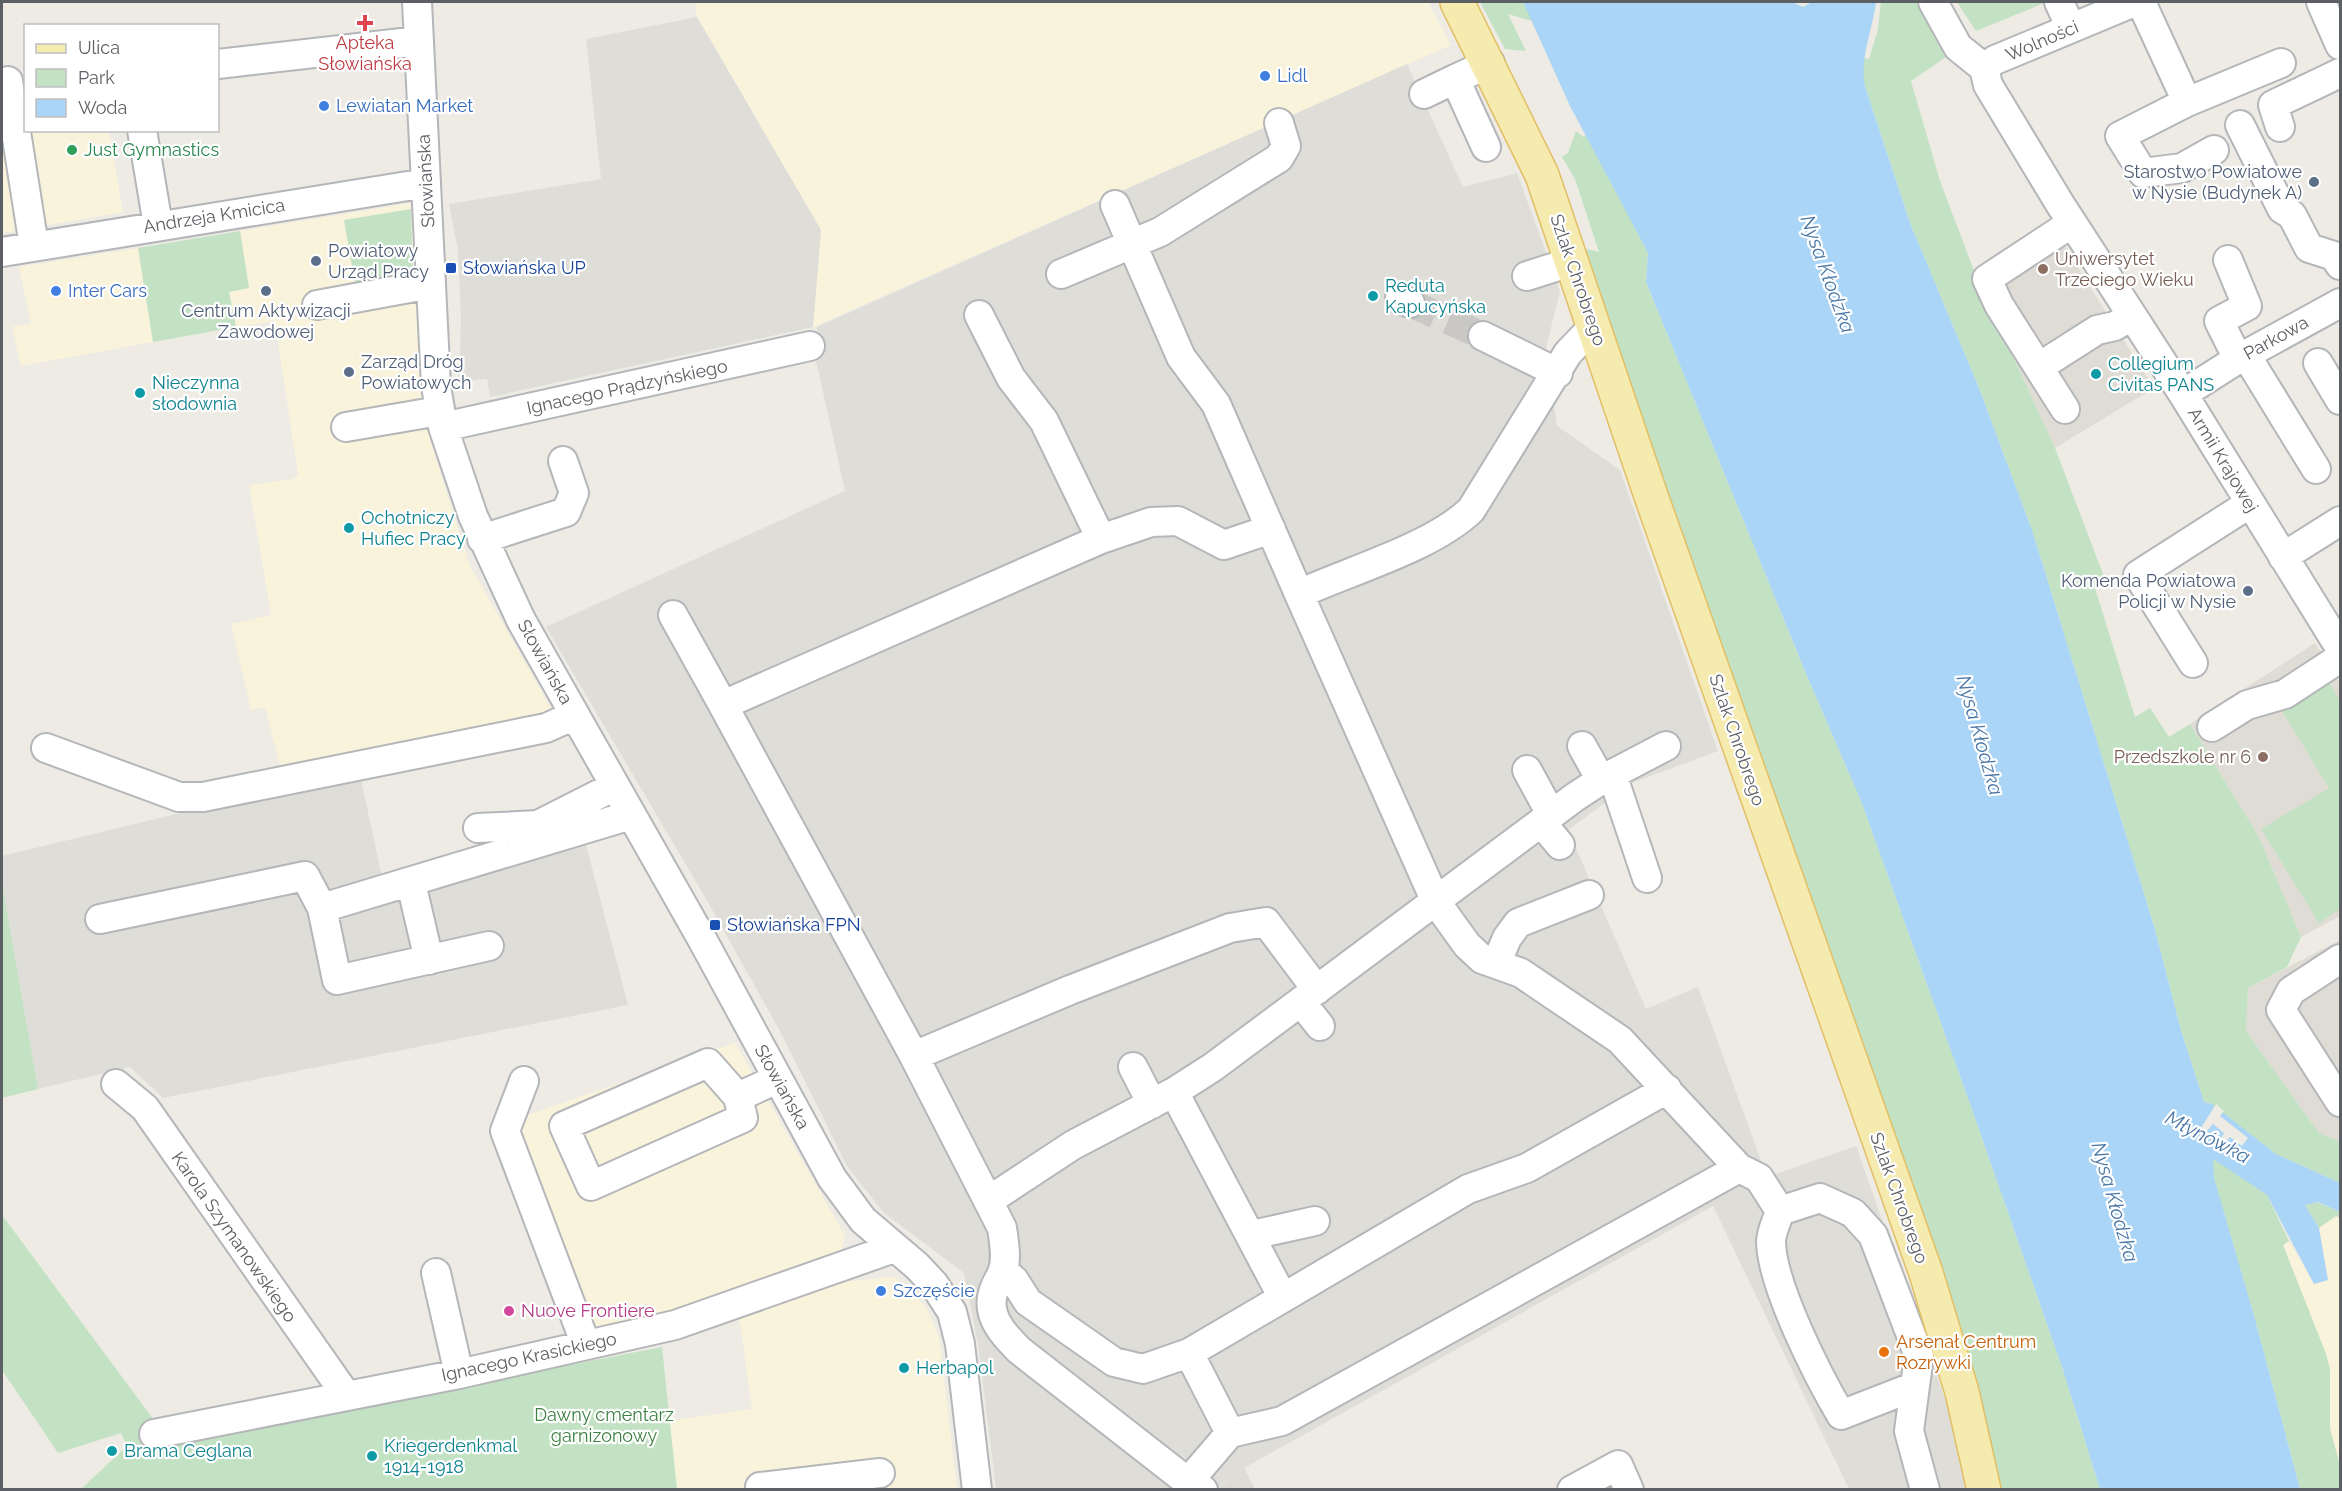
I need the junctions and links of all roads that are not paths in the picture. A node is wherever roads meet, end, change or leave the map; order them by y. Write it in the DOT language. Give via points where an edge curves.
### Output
graph roads {
  1 [pos="417,2"];
  2 [pos="1457,2"];
  3 [pos="1933,2"];
  4 [pos="2059,2"];
  5 [pos="2134,2"];
  6 [pos="2141,2"];
  7 [pos="2321,2"];
  8 [pos="2071,28"];
  9 [pos="419,41"];
  10 [pos="2340,45"];
  11 [pos="219,63"];
  12 [pos="1490,63"];
  13 [pos="2281,63"];
  14 [pos="1984,68"];
  15 [pos="2340,73"];
  16 [pos="1455,79"];
  17 [pos="12,80"];
  18 [pos="1424,94"];
  19 [pos="2187,102"];
  20 [pos="1280,123"];
  21 [pos="2240,125"];
  22 [pos="2280,127"];
  23 [pos="142,132"];
  24 [pos="1486,147"];
  25 [pos="2214,150"];
  26 [pos="426,183"];
  27 [pos="1115,205"];
  28 [pos="2072,223"];
  29 [pos="158,225"];
  30 [pos="1132,244"];
  31 [pos="34,246"];
  32 [pos="2,252"];
  33 [pos="2228,260"];
  34 [pos="1571,262"];
  35 [pos="2340,265"];
  36 [pos="1061,274"];
  37 [pos="1527,276"];
  38 [pos="431,284"];
  39 [pos="2340,303"];
  40 [pos="317,304"];
  41 [pos="979,315"];
  42 [pos="2131,316"];
  43 [pos="1593,327"];
  44 [pos="1483,336"];
  45 [pos="810,346"];
  46 [pos="2242,357"];
  47 [pos="2318,363"];
  48 [pos="2039,367"];
  49 [pos="1558,373"];
  50 [pos="2182,394"];
  51 [pos="2340,400"];
  52 [pos="2065,409"];
  53 [pos="441,419"];
  54 [pos="346,427"];
  55 [pos="563,461"];
  56 [pos="2316,469"];
  57 [pos="2249,504"];
  58 [pos="2340,521"];
  59 [pos="1271,529"];
  60 [pos="482,539"];
  61 [pos="1101,539"];
  62 [pos="2283,557"];
  63 [pos="1299,594"];
  64 [pos="673,615"];
  65 [pos="2340,648"];
  66 [pos="2340,658"];
  67 [pos="2193,663"];
  68 [pos="723,705"];
  69 [pos="574,716"];
  70 [pos="2212,727"];
  71 [pos="1582,746"];
  72 [pos="1665,746"];
  73 [pos="46,748"];
  74 [pos="1527,770"];
  75 [pos="1606,777"];
  76 [pos="615,786"];
  77 [pos="631,815"];
  78 [pos="1546,818"];
  79 [pos="477,828"];
  80 [pos="1560,845"];
  81 [pos="1647,878"];
  82 [pos="411,883"];
  83 [pos="1589,895"];
  84 [pos="1436,902"];
  85 [pos="322,908"];
  86 [pos="100,919"];
  87 [pos="489,946"];
  88 [pos="2340,959"];
  89 [pos="429,960"];
  90 [pos="1496,964"];
  91 [pos="1309,996"];
  92 [pos="1320,1026"];
  93 [pos="914,1056"];
  94 [pos="1133,1067"];
  95 [pos="777,1079"];
  96 [pos="524,1081"];
  97 [pos="116,1084"];
  98 [pos="1667,1089"];
  99 [pos="738,1098"];
  100 [pos="1163,1098"];
  101 [pos="2340,1102"];
  102 [pos="1739,1168"];
  103 [pos="988,1201"];
  104 [pos="1780,1211"];
  105 [pos="1315,1221"];
  106 [pos="1252,1235"];
  107 [pos="894,1248"];
  108 [pos="1003,1270"];
  109 [pos="436,1273"];
  110 [pos="1283,1298"];
  111 [pos="586,1345"];
  112 [pos="1189,1353"];
  113 [pos="459,1374"];
  114 [pos="1913,1387"];
  115 [pos="346,1395"];
  116 [pos="1230,1433"];
  117 [pos="154,1434"];
  118 [pos="880,1473"];
  119 [pos="1196,1486"];
  120 [pos="760,1490"];
  121 [pos="977,1490"];
  122 [pos="1572,1490"];
  123 [pos="1629,1490"];
  124 [pos="1925,1490"];
  125 [pos="1984,1490"];
  1 -- 9 [label="street, Słowiańska"];
  2 -- 12 [label="main road, Szlak Chrobrego"];
  3 -- 14 [label="street" via="1958,47"];
  4 -- 8 [label="street"];
  5 -- 8 [label="street, Wolności"];
  6 -- 19 [label="street"];
  7 -- 10 [label="street"];
  8 -- 14 [label="street, Wolności"];
  9 -- 11 [label="street"];
  9 -- 26 [label="street, Słowiańska"];
  12 -- 16 [label="street"];
  12 -- 34 [label="main road, Szlak Chrobrego" via="1542,175"];
  13 -- 19 [label="street"];
  14 -- 28 [label="street, Armii Krajowej" via="1988,85"];
  15 -- 22 [label="street" via="2273,105"];
  16 -- 18 [label="street"];
  16 -- 24 [label="street"];
  17 -- 31 [label="street"];
  19 -- 25 [label="street" via="2120,136 2143,173 2182,168"];
  20 -- 30 [label="street" via="1286,146 1279,158 1193,213"];
  21 -- 35 [label="street" via="2282,209 2292,215 2309,248 2334,256"];
  23 -- 29 [label="street"];
  26 -- 29 [label="street, Andrzeja Kmicica"];
  26 -- 38 [label="street, Słowiańska"];
  27 -- 30 [label="street"];
  28 -- 42 [label="street, Armii Krajowej"];
  28 -- 48 [label="street" via="1987,279"];
  29 -- 31 [label="street, Andrzeja Kmicica"];
  30 -- 36 [label="street"];
  30 -- 59 [label="street" via="1181,357 1216,404"];
  31 -- 32 [label="street, Andrzeja Kmicica"];
  33 -- 46 [label="street" via="2247,306 2219,321"];
  34 -- 37 [label="street"];
  34 -- 43 [label="main road, Szlak Chrobrego"];
  38 -- 40 [label="street"];
  38 -- 53 [label="street, Słowiańska"];
  39 -- 46 [label="street, Parkowa"];
  41 -- 61 [label="street" via="1011,378 1044,421"];
  42 -- 48 [label="street" via="2115,326 2097,330"];
  42 -- 50 [label="street, Armii Krajowej"];
  43 -- 49 [label="street" via="1578,340"];
  43 -- 125 [label="main road, Szlak Chrobrego" via="1926,1273 1962,1392"];
  44 -- 49 [label="street"];
  45 -- 53 [label="street, Ignacego Prądzyńskiego"];
  46 -- 50 [label="street, Parkowa"];
  46 -- 56 [label="street"];
  47 -- 51 [label="street"];
  48 -- 52 [label="street"];
  49 -- 63 [label="street" via="1472,510 1455,525 1431,539"];
  50 -- 57 [label="street, Armii Krajowej"];
  53 -- 54 [label="street, Ignacego Prądzyńskiego"];
  53 -- 60 [label="street, Słowiańska"];
  55 -- 60 [label="street" via="574,493 566,512"];
  57 -- 62 [label="street, Armii Krajowej"];
  57 -- 67 [label="street" via="2138,575"];
  58 -- 62 [label="street"];
  59 -- 61 [label="street" via="1224,545 1178,520 1151,522"];
  59 -- 63 [label="street"];
  60 -- 69 [label="street, Słowiańska"];
  61 -- 68 [label="street"];
  62 -- 65 [label="street, Armii Krajowej"];
  63 -- 84 [label="street"];
  64 -- 68 [label="street"];
  66 -- 70 [label="street" via="2285,694 2247,705"];
  68 -- 93 [label="street"];
  69 -- 73 [label="street" via="546,728 203,797 179,797"];
  69 -- 76 [label="street, Słowiańska"];
  71 -- 75 [label="street"];
  72 -- 75 [label="street"];
  74 -- 78 [label="street"];
  75 -- 78 [label="street"];
  75 -- 81 [label="street"];
  76 -- 77 [label="street, Słowiańska"];
  76 -- 79 [label="street" via="538,825"];
  77 -- 82 [label="street"];
  77 -- 95 [label="street, Słowiańska"];
  78 -- 80 [label="street"];
  78 -- 84 [label="street"];
  82 -- 85 [label="street"];
  82 -- 89 [label="street"];
  83 -- 90 [label="street" via="1518,923"];
  84 -- 90 [label="street" via="1467,945 1482,959"];
  84 -- 91 [label="street"];
  85 -- 86 [label="street" via="305,876"];
  85 -- 89 [label="street" via="337,981"];
  87 -- 89 [label="street"];
  88 -- 101 [label="street" via="2291,991 2282,1010"];
  90 -- 98 [label="street" via="1521,973 1620,1040"];
  91 -- 92 [label="street"];
  91 -- 93 [label="street" via="1266,922 1230,928"];
  91 -- 100 [label="street"];
  93 -- 103 [label="street"];
  94 -- 100 [label="street"];
  95 -- 99 [label="street"];
  95 -- 107 [label="street, Słowiańska" via="844,1195 862,1220"];
  96 -- 111 [label="street" via="505,1131"];
  97 -- 115 [label="street, Karola Szymanowskiego" via="145,1108"];
  98 -- 102 [label="street"];
  98 -- 110 [label="street" via="1527,1168 1468,1189"];
  99 -- 99 [label="street" via="743,1118 591,1186 564,1126 708,1063"];
  100 -- 103 [label="street" via="1073,1145"];
  100 -- 106 [label="street"];
  102 -- 104 [label="street" via="1759,1178"];
  102 -- 116 [label="street" via="1281,1421"];
  103 -- 108 [label="street" via="1002,1228"];
  104 -- 114 [label="street" via="1820,1198 1853,1213 1873,1235 1919,1356"];
  104 -- 114 [label="street" via="1771,1239 1773,1265 1820,1379 1841,1415"];
  105 -- 106 [label="street"];
  106 -- 110 [label="street"];
  107 -- 111 [label="street, Ignacego Krasickiego" via="675,1325"];
  107 -- 121 [label="street, Słowiańska" via="934,1284 952,1312 960,1344"];
  108 -- 112 [label="street" via="1028,1302 1114,1362 1143,1369"];
  108 -- 119 [label="street" via="992,1294 992,1311 1000,1331 1019,1350"];
  109 -- 113 [label="street"];
  110 -- 112 [label="street"];
  111 -- 113 [label="street, Ignacego Krasickiego"];
  112 -- 116 [label="street"];
  113 -- 115 [label="street, Ignacego Krasickiego"];
  114 -- 124 [label="street" via="1909,1431"];
  115 -- 117 [label="street, Ignacego Krasickiego"];
  116 -- 119 [label="street"];
  118 -- 120 [label="street"];
  122 -- 123 [label="street" via="1618,1466"];
}
